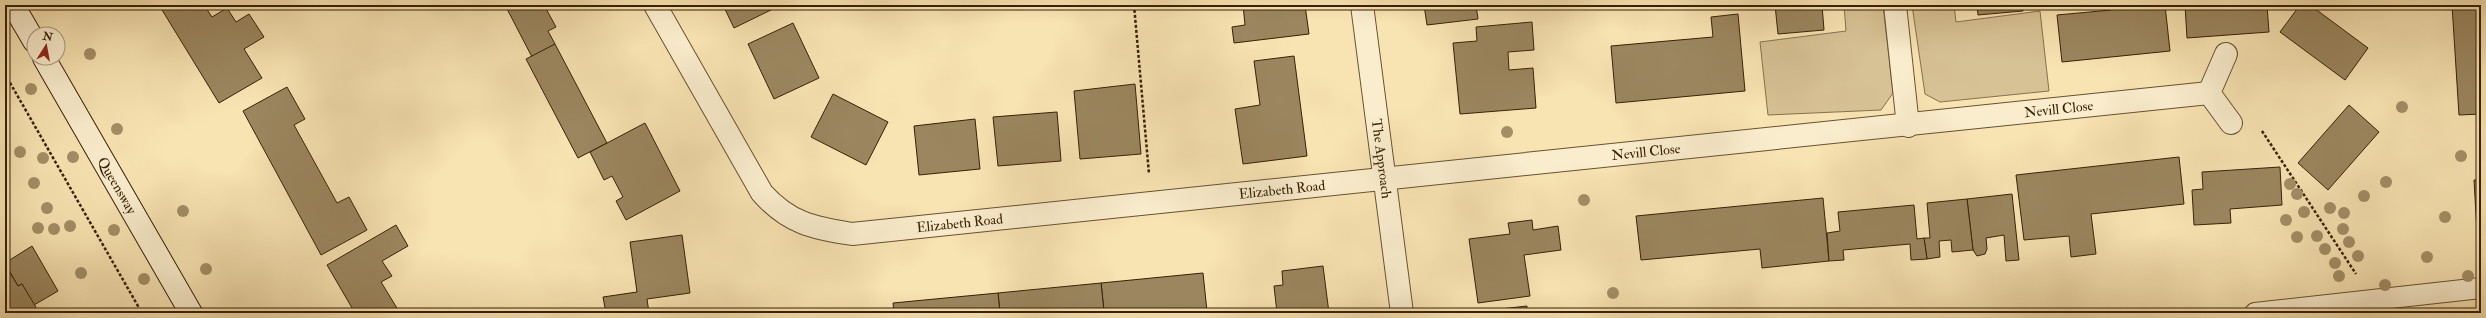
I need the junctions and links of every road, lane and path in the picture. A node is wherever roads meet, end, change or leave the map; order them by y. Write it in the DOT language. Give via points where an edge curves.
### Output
graph roads {
  1 [pos="13,5"];
  2 [pos="655,5"];
  3 [pos="1134,5"];
  4 [pos="1362,5"];
  5 [pos="1895,5"];
  6 [pos="26,27"];
  7 [pos="2226,54"];
  8 [pos="49,66"];
  9 [pos="5,74"];
  10 [pos="2209,93"];
  11 [pos="2231,123"];
  12 [pos="1908,126"];
  13 [pos="2262,131"];
  14 [pos="1384,179"];
  15 [pos="1152,203"];
  16 [pos="2481,288"];
  17 [pos="2374,301"];
  18 [pos="142,313"];
  19 [pos="191,313"];
  20 [pos="1402,313"];
  21 [pos="2255,313"];
  1 -- 6 [label="street"];
  2 -- 15 [label="street, Elizabeth Road" via="762,193 786,216 804,224 852,234"];
  3 -- 15 [label="path"];
  4 -- 14 [label="street, The Approach"];
  5 -- 12 [label="street"];
  7 -- 10 [label="street"];
  8 -- 19 [label="street, Queensway"];
  9 -- 18 [label="path"];
  10 -- 11 [label="street"];
  10 -- 12 [label="street, Nevill Close"];
  12 -- 14 [label="street, Nevill Close"];
  13 -- 17 [label="path"];
  14 -- 15 [label="street, Elizabeth Road"];
  14 -- 20 [label="street, The Approach"];
  16 -- 17 [label="lane"];
  17 -- 21 [label="lane"];
}
